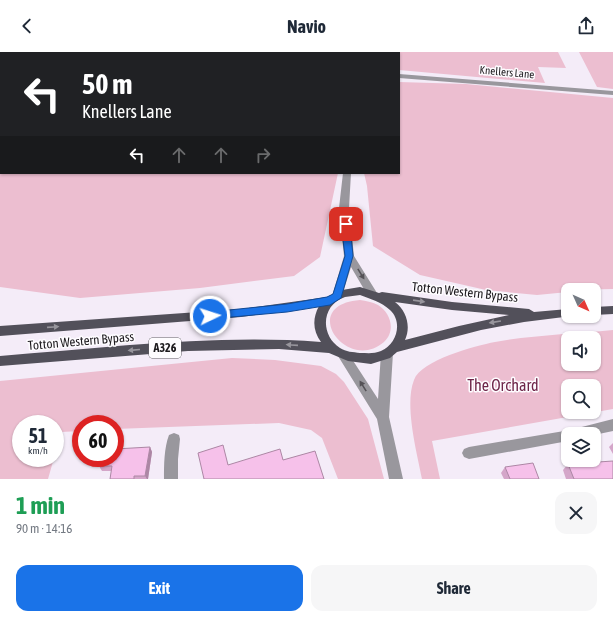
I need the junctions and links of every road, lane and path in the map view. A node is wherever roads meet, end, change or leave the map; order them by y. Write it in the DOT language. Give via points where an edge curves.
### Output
graph roads {
  1 [pos="400,76"];
  2 [pos="613,93"];
  3 [pos="347,174"];
  4 [pos="349,256"];
  5 [pos="376,294"];
  6 [pos="333,298"];
  7 [pos="613,310"];
  8 [pos="601,311"];
  9 [pos="561,313"];
  10 [pos="547,314"];
  11 [pos="0,327"];
  12 [pos="36,328"];
  13 [pos="0,332"];
  14 [pos="331,348"];
  15 [pos="391,351"];
  16 [pos="344,356"];
  17 [pos="3,361"];
  18 [pos="383,417"];
  19 [pos="613,425"];
  20 [pos="601,428"];
  21 [pos="561,436"];
  22 [pos="174,439"];
  23 [pos="469,453"];
  24 [pos="171,479"];
  25 [pos="396,479"];
  1 -- 2 [label="street, Knellers Lane"];
  3 -- 4 [label="street" via="344,208"];
  4 -- 5 [label="street, one-way"];
  4 -- 6 [label="street"];
  5 -- 6 [label="main road" via="348,292"];
  5 -- 10 [label="main road, Totton Western Bypass, one-way" via="452,306"];
  5 -- 15 [label="main road" via="396,307 403,323 400,340"];
  12 -- 6 [label="main road, Totton Western Bypass / A326, one-way" via="241,313"];
  6 -- 14 [label="main road" via="319,318 319,329 323,339"];
  7 -- 8 [label="main road"];
  9 -- 10 [label="main road, Totton Western Bypass"];
  10 -- 15 [label="main road, Totton Western Bypass, one-way" via="481,324"];
  11 -- 12 [label="main road"];
  12 -- 13 [label="main road, Totton Western Bypass / A326"];
  14 -- 16 [label="main road"];
  14 -- 17 [label="main road, Totton Western Bypass / A326, one-way" via="279,344 188,346"];
  15 -- 16 [label="main road" via="374,358"];
  15 -- 18 [label="street"];
  18 -- 16 [label="street, one-way"];
  18 -- 25 [label="street"];
  19 -- 20 [label="street"];
  21 -- 23 [label="street"];
  22 -- 24 [label="street" via="170,459"];
}
